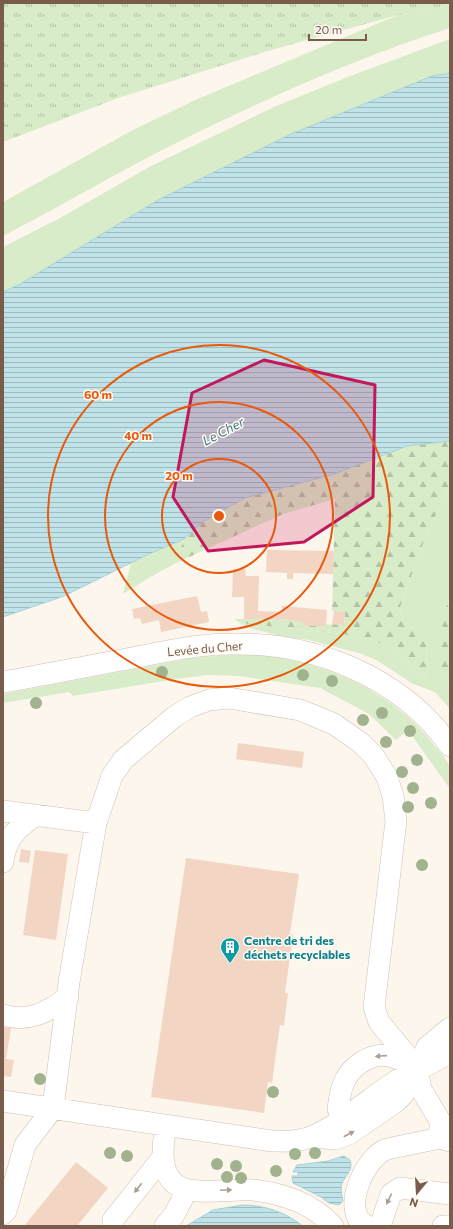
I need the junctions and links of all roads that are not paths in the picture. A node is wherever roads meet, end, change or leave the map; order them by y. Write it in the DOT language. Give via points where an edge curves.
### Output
graph roads {
  1 [pos="3,682"];
  2 [pos="450,746"];
  3 [pos="3,811"];
  4 [pos="37,815"];
  5 [pos="96,823"];
  6 [pos="11,829"];
  7 [pos="3,862"];
  8 [pos="68,997"];
  9 [pos="3,1015"];
  10 [pos="450,1028"];
  11 [pos="450,1052"];
  12 [pos="417,1068"];
  13 [pos="3,1101"];
  14 [pos="53,1108"];
  15 [pos="338,1109"];
  16 [pos="166,1126"];
  17 [pos="445,1139"];
  18 [pos="162,1158"];
  19 [pos="187,1190"];
  20 [pos="450,1194"];
  21 [pos="3,1214"];
  22 [pos="113,1226"];
  23 [pos="165,1226"];
  24 [pos="333,1226"];
  25 [pos="367,1226"];
  26 [pos="380,1226"];
  27 [pos="443,1226"];
  28 [pos="450,1226"];
  1 -- 2 [label="street, Levée du Cher" via="165,651 237,644 278,646 325,657 367,674 404,698 441,733"];
  3 -- 4 [label="street"];
  4 -- 5 [label="street"];
  4 -- 6 [label="street"];
  5 -- 8 [label="street"];
  5 -- 12 [label="street" via="112,776 123,760 174,717 190,707 209,700 229,698 300,710 334,724 361,743 373,755 387,778 396,816 374,1007 380,1022"];
  6 -- 7 [label="street"];
  8 -- 9 [label="street" via="43,1014 18,1018"];
  8 -- 14 [label="street"];
  10 -- 12 [label="street" via="427,1047"];
  11 -- 12 [label="street" via="441,1059"];
  12 -- 15 [label="street, one-way" via="388,1056 376,1056 364,1061 354,1068 343,1084"];
  12 -- 16 [label="street" via="322,1132 300,1140 272,1141"];
  12 -- 17 [label="street" via="421,1089 440,1121"];
  13 -- 14 [label="street"];
  14 -- 16 [label="street"];
  14 -- 21 [label="street" via="25,1145"];
  16 -- 18 [label="street"];
  17 -- 25 [label="street" via="387,1149 372,1159 355,1194 355,1212 361,1223"];
  18 -- 19 [label="street" via="170,1180"];
  18 -- 22 [label="street, one-way" via="113,1220"];
  19 -- 23 [label="street"];
  19 -- 24 [label="street, one-way" via="253,1190 281,1195 316,1210"];
  20 -- 26 [label="street, one-way" via="400,1188 391,1194"];
  27 -- 28 [label="street"];
}
